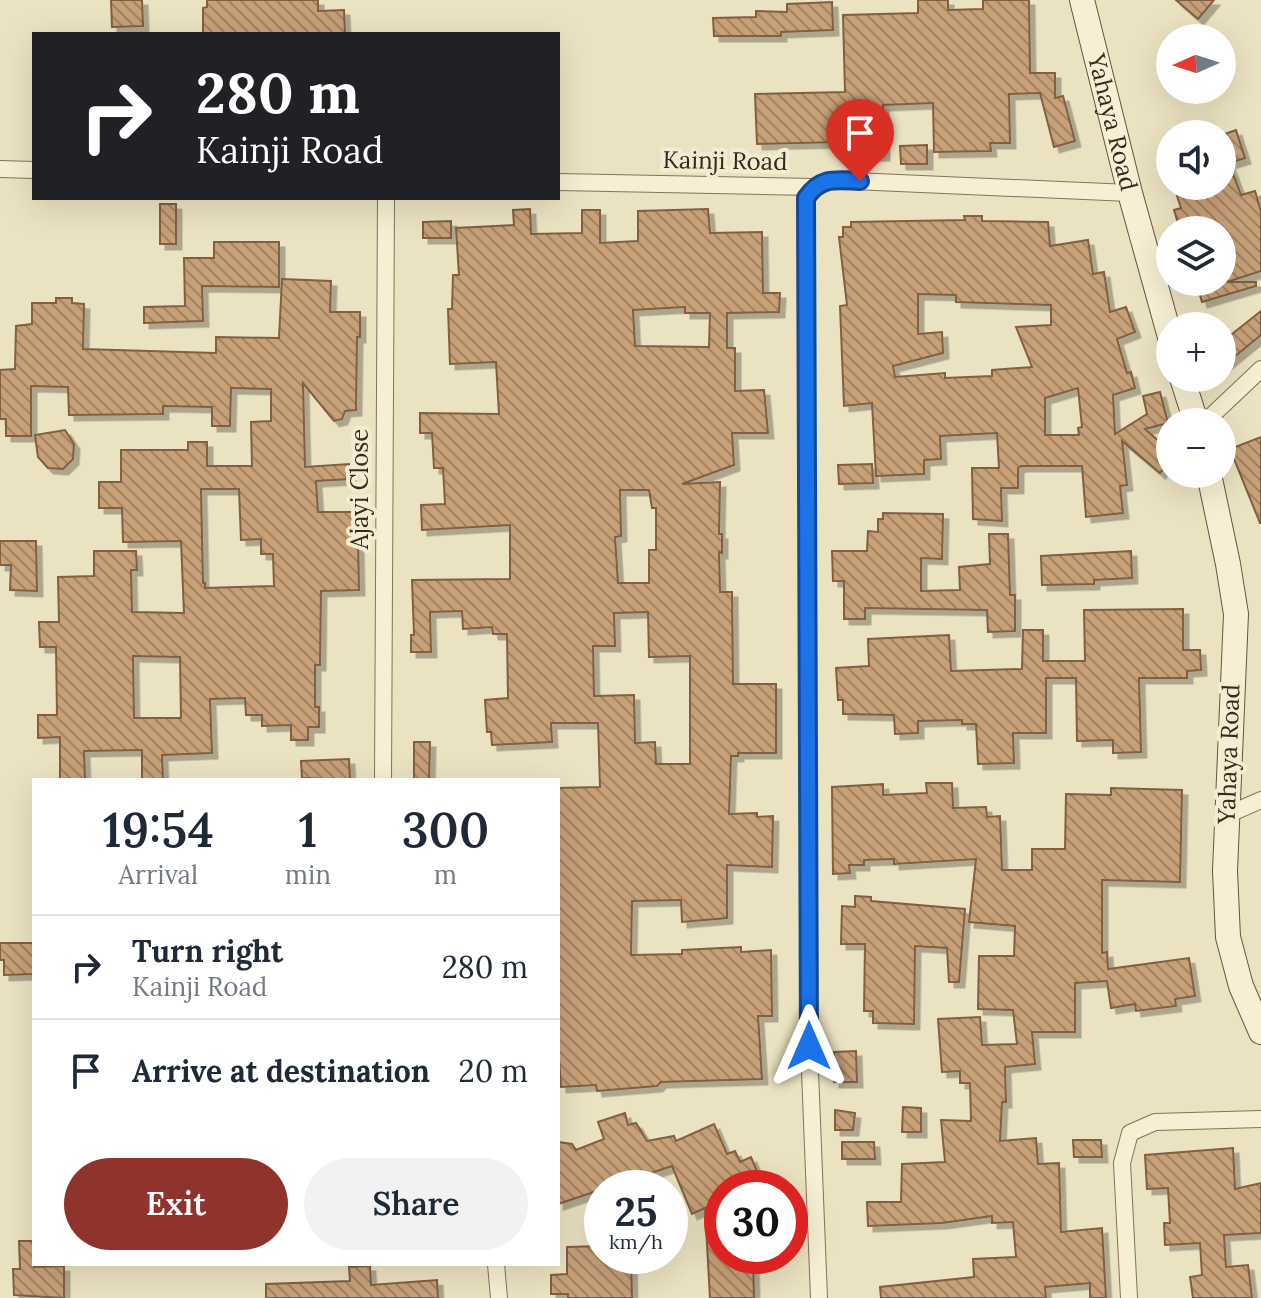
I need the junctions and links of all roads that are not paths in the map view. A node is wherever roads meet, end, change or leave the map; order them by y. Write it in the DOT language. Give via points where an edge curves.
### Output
graph roads {
  1 [pos="1082,0"];
  2 [pos="0,169"];
  3 [pos="32,170"];
  4 [pos="560,182"];
  5 [pos="813,187"];
  6 [pos="1130,193"];
  7 [pos="386,200"];
  8 [pos="1163,312"];
  9 [pos="1261,369"];
  10 [pos="1220,408"];
  11 [pos="1212,488"];
  12 [pos="383,778"];
  13 [pos="1261,800"];
  14 [pos="1227,815"];
  15 [pos="1261,1032"];
  16 [pos="1261,1119"];
  17 [pos="496,1266"];
  18 [pos="499,1298"];
  19 [pos="819,1298"];
  20 [pos="1129,1298"];
  1 -- 6 [label="street, Yahaya Road"];
  2 -- 3 [label="street"];
  4 -- 5 [label="street, Kainji Road"];
  5 -- 6 [label="street, Kainji Road" via="830,180"];
  5 -- 19 [label="street" via="806,198 809,1046"];
  6 -- 8 [label="street, Yahaya Road"];
  7 -- 12 [label="street, Ajayi Close"];
  9 -- 10 [label="street"];
  11 -- 14 [label="street, Yahaya Road" via="1236,614"];
  13 -- 14 [label="street"];
  14 -- 15 [label="street, Yahaya Road" via="1228,937"];
  16 -- 20 [label="street" via="1155,1122 1130,1133 1122,1163"];
  17 -- 18 [label="street"];
}
